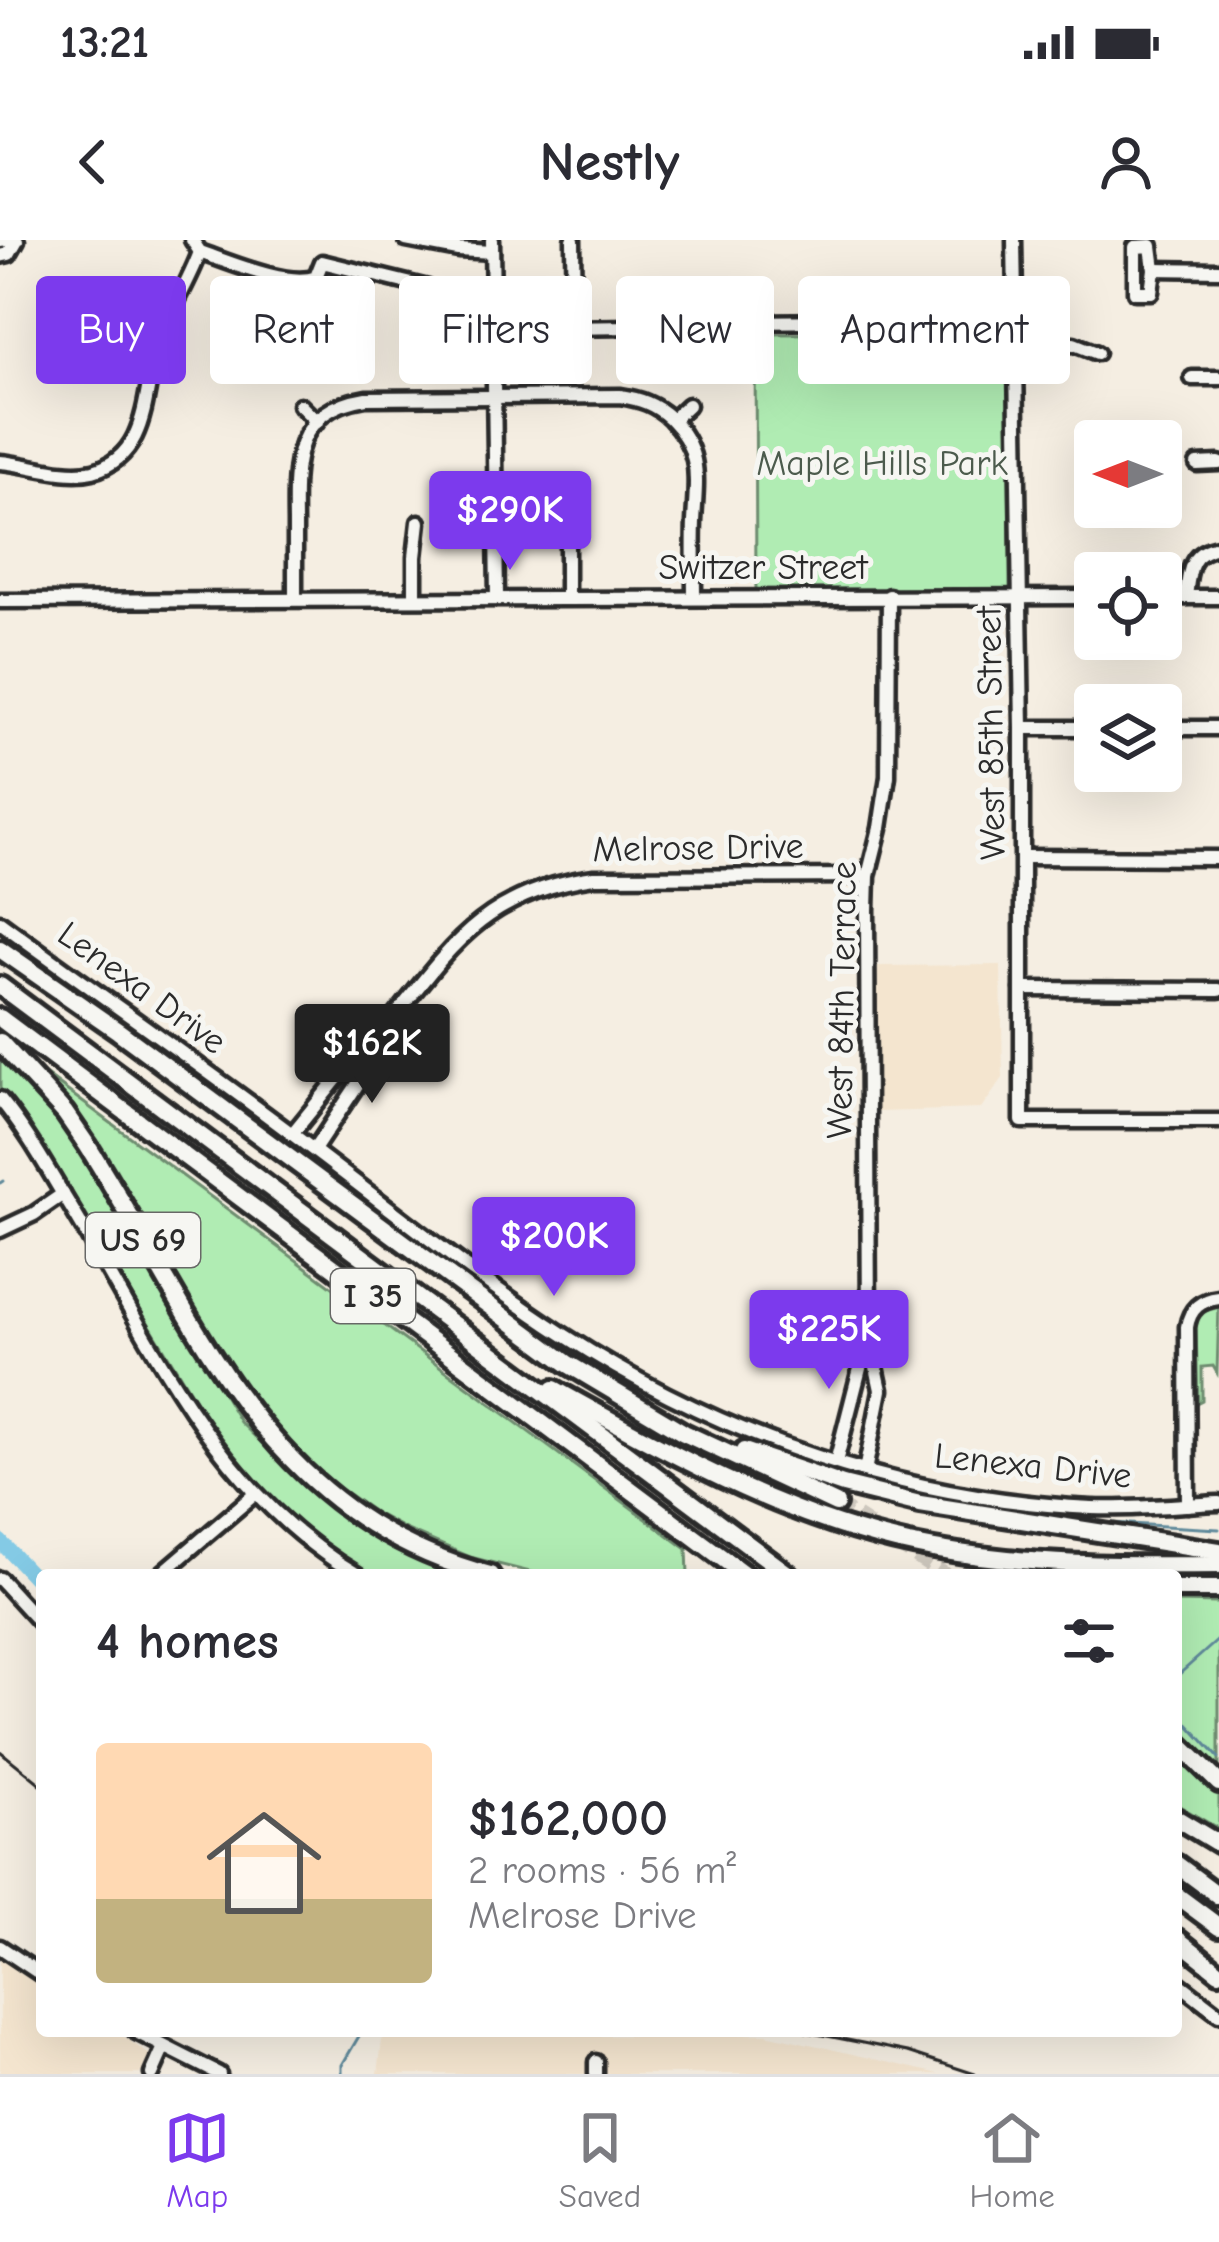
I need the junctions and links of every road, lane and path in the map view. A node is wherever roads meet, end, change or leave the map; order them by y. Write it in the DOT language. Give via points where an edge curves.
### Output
graph roads {
  1 [pos="17,240"];
  2 [pos="406,240"];
  3 [pos="573,240"];
  4 [pos="1014,240"];
  5 [pos="196,246"];
  6 [pos="492,246"];
  7 [pos="0,256"];
  8 [pos="1154,269"];
  9 [pos="1219,270"];
  10 [pos="492,276"];
  11 [pos="573,276"];
  12 [pos="1015,276"];
  13 [pos="399,281"];
  14 [pos="1070,344"];
  15 [pos="1096,353"];
  16 [pos="1192,378"];
  17 [pos="1219,378"];
  18 [pos="494,384"];
  19 [pos="1016,384"];
  20 [pos="494,397"];
  21 [pos="688,404"];
  22 [pos="300,405"];
  23 [pos="672,420"];
  24 [pos="317,422"];
  25 [pos="0,462"];
  26 [pos="1197,464"];
  27 [pos="1219,464"];
  28 [pos="573,521"];
  29 [pos="419,522"];
  30 [pos="1219,547"];
  31 [pos="889,596"];
  32 [pos="496,597"];
  33 [pos="694,597"];
  34 [pos="1019,597"];
  35 [pos="1074,597"];
  36 [pos="1182,597"];
  37 [pos="1186,597"];
  38 [pos="1219,597"];
  39 [pos="295,598"];
  40 [pos="416,598"];
  41 [pos="567,598"];
  42 [pos="0,601"];
  43 [pos="1022,728"];
  44 [pos="1074,728"];
  45 [pos="1182,728"];
  46 [pos="1219,728"];
  47 [pos="1023,857"];
  48 [pos="1219,858"];
  49 [pos="868,876"];
  50 [pos="0,922"];
  51 [pos="0,949"];
  52 [pos="0,986"];
  53 [pos="1022,989"];
  54 [pos="1219,990"];
  55 [pos="0,1018"];
  56 [pos="377,1039"];
  57 [pos="0,1042"];
  58 [pos="0,1099"];
  59 [pos="1219,1121"];
  60 [pos="292,1134"];
  61 [pos="314,1150"];
  62 [pos="63,1194"];
  63 [pos="0,1230"];
  64 [pos="1219,1298"];
  65 [pos="868,1334"];
  66 [pos="495,1356"];
  67 [pos="596,1382"];
  68 [pos="836,1462"];
  69 [pos="865,1471"];
  70 [pos="255,1494"];
  71 [pos="1219,1503"];
  72 [pos="836,1504"];
  73 [pos="1188,1504"];
  74 [pos="1219,1551"];
  75 [pos="1219,1565"];
  76 [pos="167,1569"];
  77 [pos="350,1569"];
  78 [pos="473,1569"];
  79 [pos="737,1569"];
  80 [pos="781,1569"];
  81 [pos="0,1579"];
  82 [pos="1182,1589"];
  83 [pos="1219,1589"];
  84 [pos="36,1618"];
  85 [pos="1182,1747"];
  86 [pos="1219,1783"];
  87 [pos="1182,1822"];
  88 [pos="1219,1844"];
  89 [pos="1182,1868"];
  90 [pos="1219,1896"];
  91 [pos="1182,1899"];
  92 [pos="1219,1927"];
  93 [pos="1182,1943"];
  94 [pos="0,1947"];
  95 [pos="36,1971"];
  96 [pos="1219,1972"];
  97 [pos="1182,1986"];
  98 [pos="1219,2014"];
  99 [pos="145,2037"];
  100 [pos="164,2047"];
  101 [pos="152,2074"];
  102 [pos="219,2074"];
  1 -- 7 [label="street"];
  2 -- 6 [label="street" via="458,250"];
  3 -- 11 [label="street"];
  4 -- 12 [label="street, West 85th Street"];
  5 -- 13 [label="street" via="305,282 322,262"];
  5 -- 25 [label="street" via="129,447 79,472"];
  6 -- 10 [label="street"];
  8 -- 9 [label="street"];
  14 -- 15 [label="street"];
  16 -- 17 [label="street"];
  18 -- 20 [label="street"];
  19 -- 34 [label="street, West 85th Street"];
  20 -- 23 [label="street" via="620,396"];
  20 -- 24 [label="street" via="366,398 340,404"];
  20 -- 32 [label="street"];
  21 -- 23 [label="street"];
  22 -- 24 [label="street"];
  23 -- 33 [label="street" via="696,463"];
  24 -- 39 [label="street" via="295,464"];
  26 -- 27 [label="street"];
  28 -- 41 [label="street"];
  29 -- 40 [label="street"];
  30 -- 37 [label="street" via="1191,565"];
  31 -- 33 [label="street, Switzer Street"];
  31 -- 34 [label="street, Switzer Street"];
  31 -- 49 [label="street, West 84th Terrace" via="888,776"];
  32 -- 40 [label="street, Switzer Street"];
  32 -- 41 [label="street, Switzer Street"];
  33 -- 41 [label="street, Switzer Street"];
  34 -- 35 [label="street, Switzer Street"];
  34 -- 43 [label="street, West 85th Street"];
  36 -- 37 [label="street"];
  37 -- 38 [label="street"];
  39 -- 40 [label="street, Switzer Street"];
  39 -- 42 [label="street, Switzer Street"];
  43 -- 44 [label="street"];
  43 -- 47 [label="street, West 85th Street"];
  45 -- 46 [label="street"];
  47 -- 48 [label="street"];
  47 -- 53 [label="street, West 85th Street"];
  49 -- 56 [label="street, Melrose Drive" via="559,882 516,898 459,937"];
  49 -- 65 [label="street, West 84th Terrace"];
  50 -- 60 [label="street, Lenexa Drive"];
  51 -- 67 [label="highway"];
  52 -- 66 [label="highway, I 35"];
  53 -- 54 [label="street"];
  53 -- 59 [label="street, West 85th Street" via="1022,1120"];
  55 -- 79 [label="highway, I 35"];
  56 -- 60 [label="street, Melrose Drive"];
  56 -- 61 [label="street, Melrose Drive" via="371,1064"];
  57 -- 78 [label="highway, US 69" via="87,1145 261,1428 328,1494 377,1528"];
  58 -- 62 [label="street"];
  60 -- 61 [label="street, Lenexa Drive"];
  61 -- 68 [label="street, Lenexa Drive" via="566,1336 753,1436"];
  62 -- 63 [label="street"];
  62 -- 70 [label="street" via="194,1417"];
  64 -- 73 [label="street" via="1200,1303 1186,1327"];
  65 -- 68 [label="street, West 84th Terrace"];
  65 -- 69 [label="street, West 84th Terrace" via="881,1390"];
  66 -- 75 [label="highway" via="723,1480 854,1530 1016,1561"];
  66 -- 80 [label="highway, I 35"];
  67 -- 72 [label="highway"];
  67 -- 74 [label="highway" via="734,1447 842,1485"];
  68 -- 69 [label="street, Lenexa Drive"];
  69 -- 73 [label="street, Lenexa Drive" via="986,1498 1095,1508"];
  70 -- 76 [label="street"];
  70 -- 77 [label="street"];
  71 -- 73 [label="street, Lenexa Drive"];
  81 -- 84 [label="street"];
  82 -- 83 [label="highway"];
  85 -- 86 [label="highway"];
  87 -- 88 [label="highway"];
  89 -- 90 [label="highway"];
  91 -- 92 [label="highway"];
  93 -- 96 [label="highway"];
  94 -- 95 [label="street"];
  97 -- 98 [label="street"];
  99 -- 100 [label="street"];
  100 -- 101 [label="street"];
  100 -- 102 [label="street"];
}
